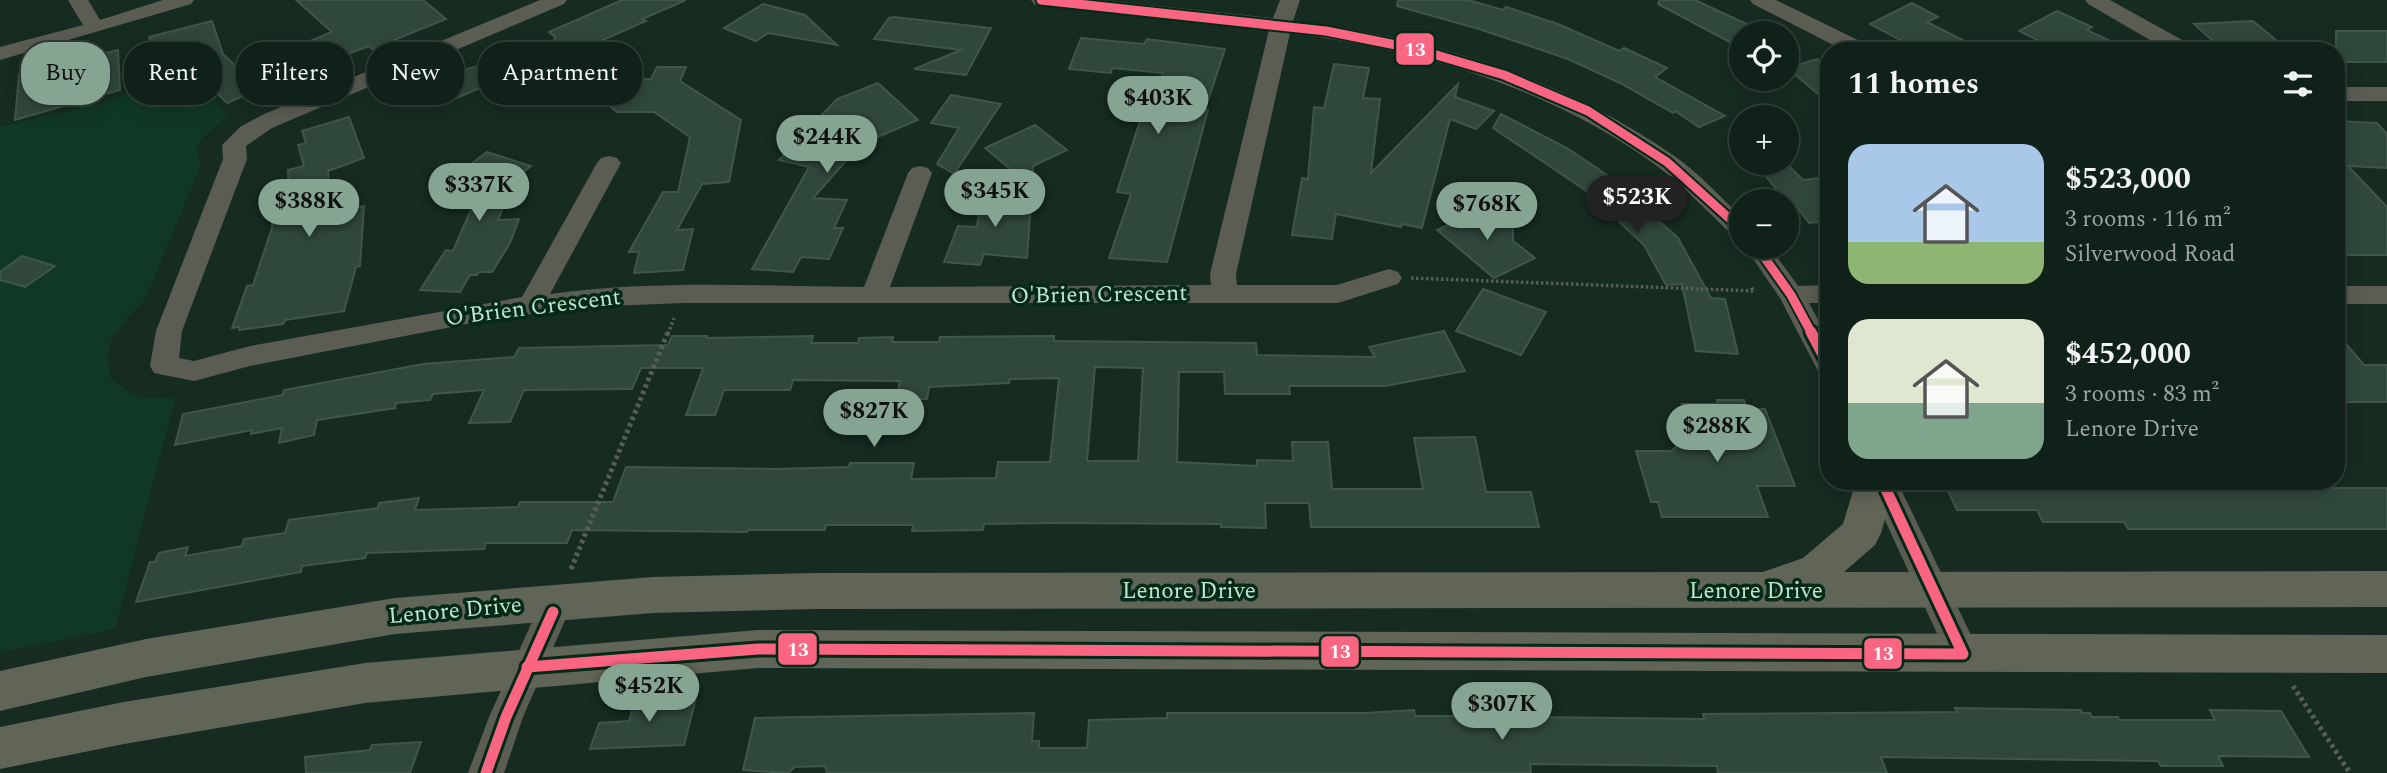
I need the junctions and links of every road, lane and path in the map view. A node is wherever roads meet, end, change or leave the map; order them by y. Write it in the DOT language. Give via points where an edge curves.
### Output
graph roads {
  1 [pos="78,0"];
  2 [pos="184,0"];
  3 [pos="557,0"];
  4 [pos="1041,0"];
  5 [pos="1290,0"];
  6 [pos="1760,0"];
  7 [pos="2095,0"];
  8 [pos="1280,26"];
  9 [pos="95,28"];
  10 [pos="1844,42"];
  11 [pos="2169,42"];
  12 [pos="0,54"];
  13 [pos="2345,94"];
  14 [pos="2387,94"];
  15 [pos="609,163"];
  16 [pos="920,173"];
  17 [pos="1729,216"];
  18 [pos="1766,259"];
  19 [pos="1389,278"];
  20 [pos="1442,279"];
  21 [pos="1785,284"];
  22 [pos="1820,292"];
  23 [pos="1224,293"];
  24 [pos="2345,295"];
  25 [pos="2387,295"];
  26 [pos="874,296"];
  27 [pos="530,304"];
  28 [pos="676,313"];
  29 [pos="1820,349"];
  30 [pos="1873,490"];
  31 [pos="1886,490"];
  32 [pos="564,586"];
  33 [pos="2387,589"];
  34 [pos="1755,591"];
  35 [pos="1933,591"];
  36 [pos="1963,654"];
  37 [pos="2387,654"];
  38 [pos="527,667"];
  39 [pos="2286,674"];
  40 [pos="0,691"];
  41 [pos="0,748"];
  42 [pos="486,773"];
  43 [pos="2350,773"];
  1 -- 9 [label="street"];
  2 -- 9 [label="street"];
  3 -- 27 [label="street, O'Brien Crescent" via="246,132 234,145 235,159 169,331 164,366 194,371 250,356"];
  4 -- 8 [label="street"];
  5 -- 8 [label="street"];
  6 -- 10 [label="street"];
  7 -- 11 [label="street"];
  8 -- 17 [label="street" via="1426,50 1552,92 1640,140 1708,193"];
  8 -- 23 [label="street" via="1223,274"];
  9 -- 12 [label="street"];
  13 -- 14 [label="street"];
  15 -- 27 [label="street"];
  16 -- 26 [label="street"];
  18 -- 21 [label="street"];
  19 -- 23 [label="street, O'Brien Crescent" via="1338,294"];
  20 -- 21 [label="path" via="1754,291 1743,275"];
  21 -- 22 [label="street"];
  21 -- 29 [label="street"];
  23 -- 26 [label="street, O'Brien Crescent"];
  24 -- 25 [label="street"];
  26 -- 27 [label="street, O'Brien Crescent" via="683,294"];
  28 -- 32 [label="path"];
  30 -- 34 [label="main road" via="1861,533 1817,571"];
  31 -- 35 [label="street"];
  32 -- 34 [label="main road, Lenore Drive" via="653,595"];
  32 -- 38 [label="street"];
  32 -- 40 [label="main road, Lenore Drive" via="146,658"];
  33 -- 35 [label="main road, Lenore Drive"];
  34 -- 35 [label="main road, Lenore Drive"];
  35 -- 36 [label="street"];
  36 -- 37 [label="main road"];
  36 -- 38 [label="main road" via="758,649"];
  38 -- 41 [label="main road" via="365,683"];
  38 -- 42 [label="street"];
  39 -- 43 [label="path"];
}
